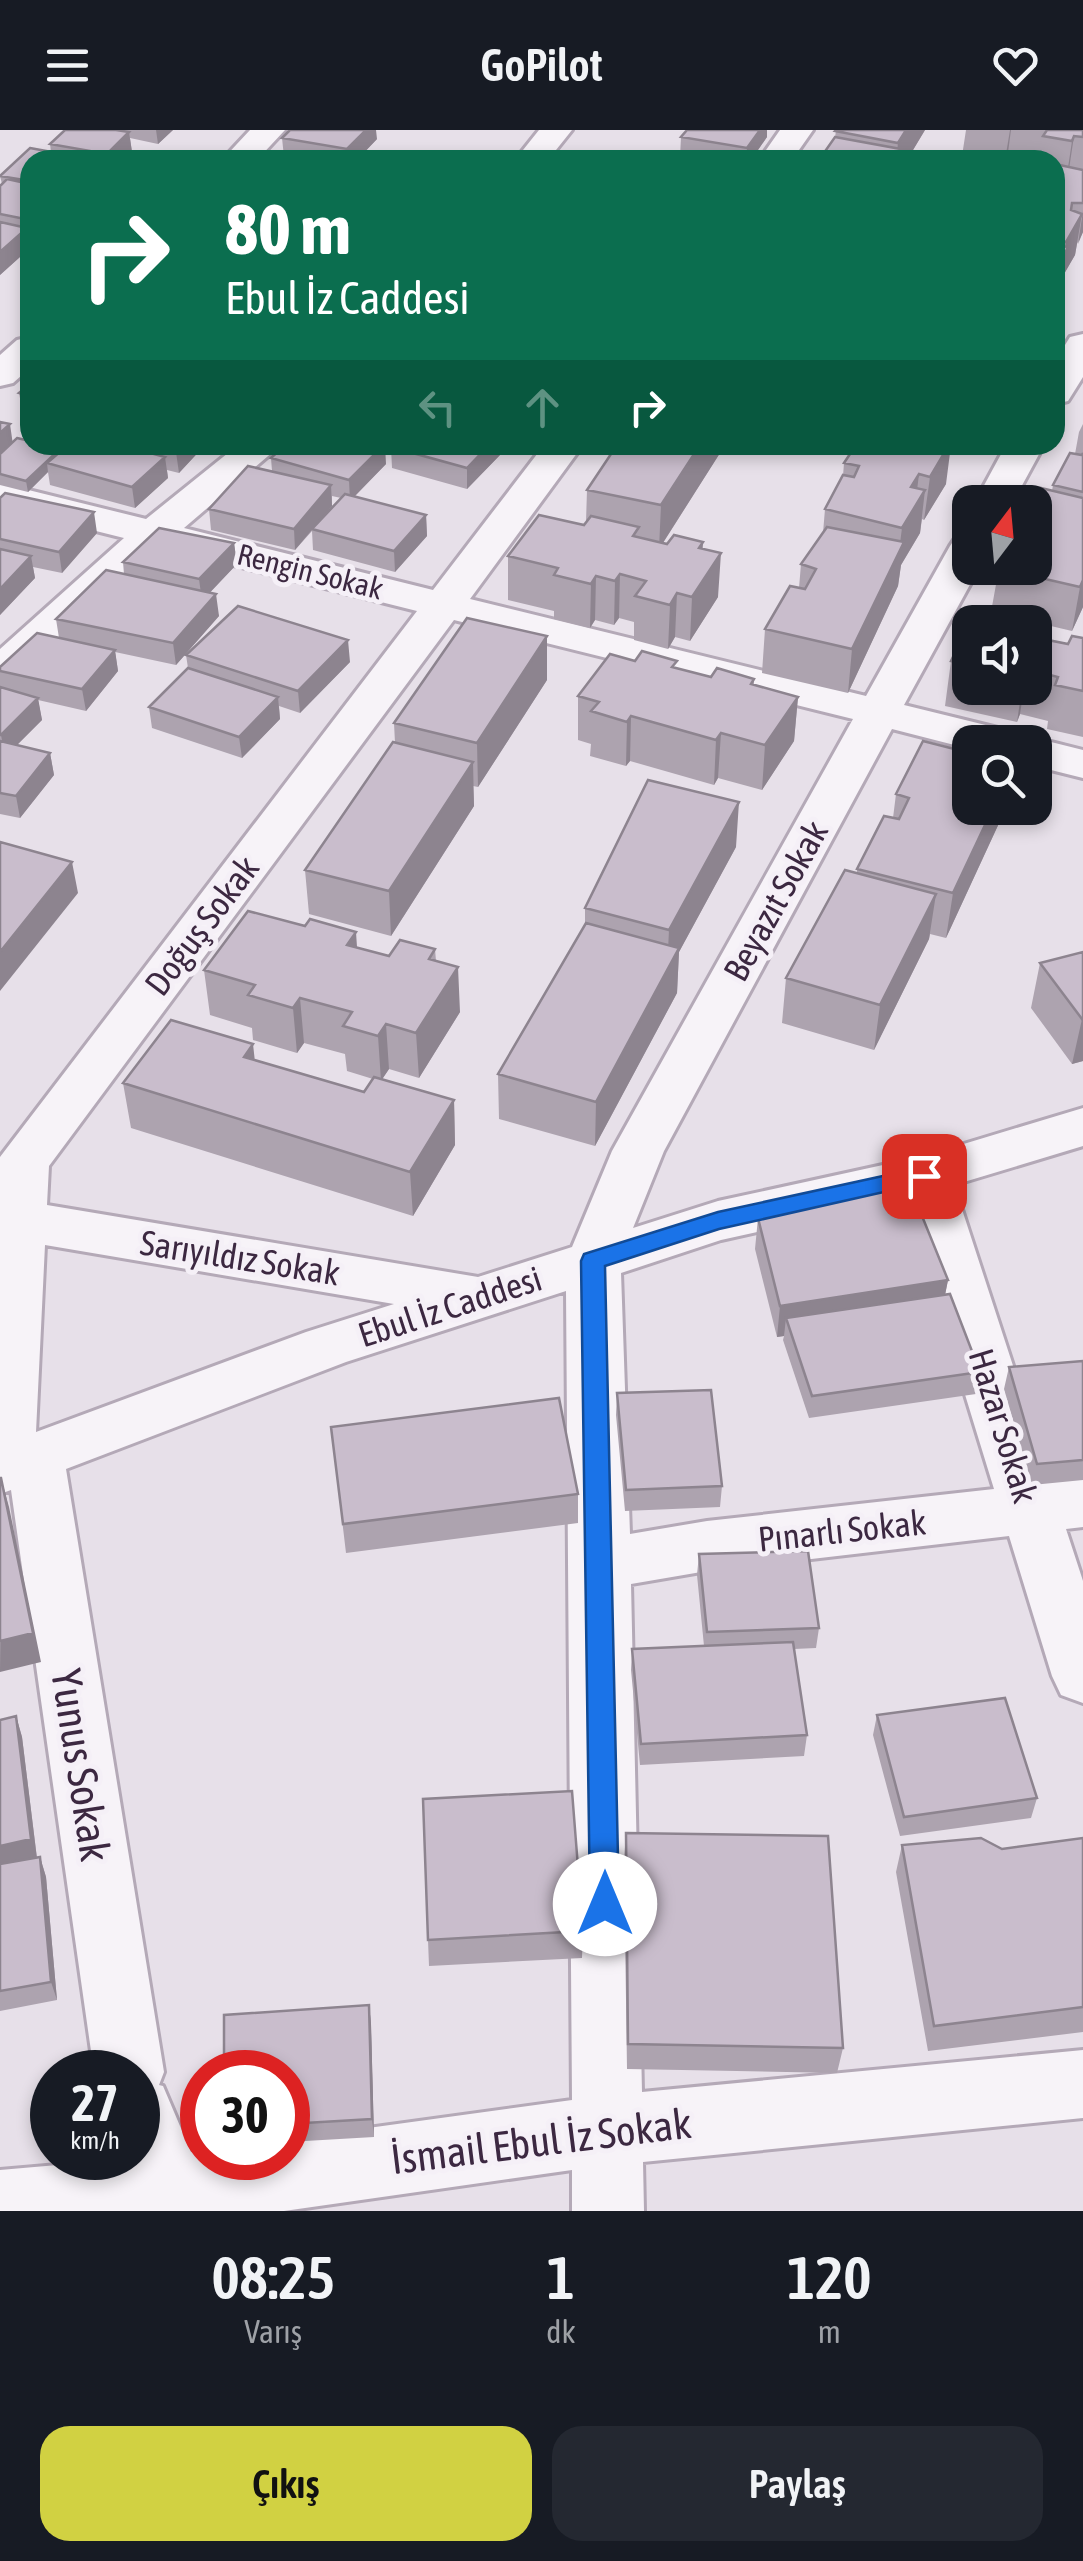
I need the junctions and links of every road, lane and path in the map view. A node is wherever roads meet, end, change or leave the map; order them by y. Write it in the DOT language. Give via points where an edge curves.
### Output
graph roads {
  1 [pos="270,130"];
  2 [pos="556,130"];
  3 [pos="249,150"];
  4 [pos="539,150"];
  5 [pos="1083,345"];
  6 [pos="20,357"];
  7 [pos="1065,374"];
  8 [pos="0,375"];
  9 [pos="250,455"];
  10 [pos="557,455"];
  11 [pos="1020,455"];
  12 [pos="1003,485"];
  13 [pos="0,494"];
  14 [pos="152,534"];
  15 [pos="952,579"];
  16 [pos="445,605"];
  17 [pos="0,672"];
  18 [pos="879,714"];
  19 [pos="952,731"];
  20 [pos="1052,756"];
  21 [pos="1083,764"];
  22 [pos="1083,1127"];
  23 [pos="924,1176"];
  24 [pos="9,1219"];
  25 [pos="593,1261"];
  26 [pos="481,1297"];
  27 [pos="13,1465"];
  28 [pos="1056,1506"];
  29 [pos="601,1564"];
  30 [pos="1083,1676"];
  31 [pos="125,2050"];
  32 [pos="1083,2084"];
  33 [pos="607,2130"];
  34 [pos="160,2140"];
  35 [pos="203,2196"];
  36 [pos="0,2206"];
  37 [pos="608,2211"];
  1 -- 3 [label="street"];
  2 -- 4 [label="street"];
  5 -- 7 [label="street"];
  6 -- 8 [label="street"];
  9 -- 14 [label="street"];
  10 -- 16 [label="street, Doğuş Sokak"];
  11 -- 12 [label="street"];
  13 -- 14 [label="street, Rengin Sokak"];
  14 -- 16 [label="street, Rengin Sokak"];
  14 -- 17 [label="street"];
  15 -- 18 [label="street, Beyazıt Sokak"];
  16 -- 18 [label="street, Rengin Sokak"];
  16 -- 24 [label="street, Doğuş Sokak" via="24,1163"];
  18 -- 19 [label="street, Rengin Sokak"];
  18 -- 25 [label="street, Beyazıt Sokak" via="638,1152"];
  20 -- 21 [label="street"];
  22 -- 23 [label="street, Ebul İz Caddesi"];
  23 -- 25 [label="street, Ebul İz Caddesi" via="718,1221"];
  23 -- 28 [label="street, Hazar Sokak"];
  24 -- 26 [label="street, Sarıyıldız Sokak"];
  24 -- 27 [label="street, Doğuş Sokak"];
  25 -- 26 [label="street, Ebul İz Caddesi"];
  25 -- 29 [label="street"];
  26 -- 27 [label="street, Ebul İz Caddesi" via="326,1347"];
  27 -- 31 [label="street, Yunus Sokak"];
  28 -- 29 [label="street, Pınarlı Sokak"];
  28 -- 30 [label="street, Hazar Sokak"];
  29 -- 33 [label="street"];
  32 -- 33 [label="street, İsmail Ebul İz Sokak"];
  33 -- 35 [label="street, İsmail Ebul İz Sokak"];
  33 -- 37 [label="street"];
  34 -- 35 [label="street"];
  35 -- 36 [label="street, İsmail Ebul İz Sokak"];
}
